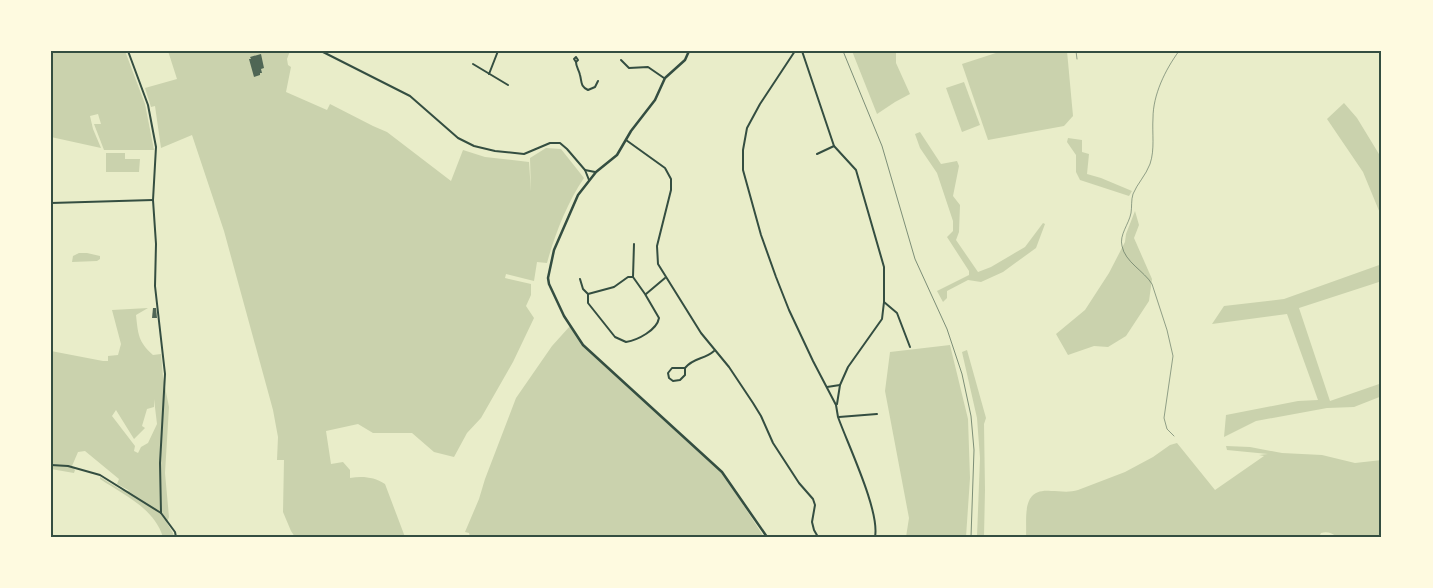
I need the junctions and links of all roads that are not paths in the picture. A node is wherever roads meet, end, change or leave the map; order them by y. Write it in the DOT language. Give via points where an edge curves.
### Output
graph roads {
  1 [pos="128,51"];
  2 [pos="321,51"];
  3 [pos="498,51"];
  4 [pos="576,51"];
  5 [pos="689,51"];
  6 [pos="795,51"];
  7 [pos="802,51"];
  8 [pos="621,60"];
  9 [pos="473,64"];
  10 [pos="489,74"];
  11 [pos="665,78"];
  12 [pos="598,81"];
  13 [pos="508,85"];
  14 [pos="626,140"];
  15 [pos="834,146"];
  16 [pos="817,154"];
  17 [pos="585,170"];
  18 [pos="596,172"];
  19 [pos="589,180"];
  20 [pos="153,200"];
  21 [pos="51,203"];
  22 [pos="634,244"];
  23 [pos="633,277"];
  24 [pos="665,278"];
  25 [pos="580,279"];
  26 [pos="588,294"];
  27 [pos="645,294"];
  28 [pos="884,302"];
  29 [pos="910,347"];
  30 [pos="715,351"];
  31 [pos="685,368"];
  32 [pos="840,385"];
  33 [pos="827,388"];
  34 [pos="836,405"];
  35 [pos="877,414"];
  36 [pos="838,418"];
  37 [pos="51,465"];
  38 [pos="161,513"];
  39 [pos="51,533"];
  40 [pos="53,537"];
  41 [pos="176,537"];
  42 [pos="767,537"];
  43 [pos="818,537"];
  44 [pos="875,537"];
  1 -- 20 [label="street" via="148,105 156,147"];
  2 -- 17 [label="street" via="410,96 464,142 484,149 524,154 550,143 560,143"];
  3 -- 10 [label="street"];
  4 -- 12 [label="street" via="574,59 580,83 588,90"];
  5 -- 11 [label="main road" via="683,62"];
  6 -- 33 [label="street" via="747,128 743,170 761,235 784,296"];
  7 -- 15 [label="street"];
  8 -- 11 [label="street" via="629,68 648,67"];
  9 -- 10 [label="street"];
  10 -- 13 [label="street"];
  11 -- 14 [label="main road" via="655,100"];
  14 -- 18 [label="main road" via="617,154"];
  14 -- 24 [label="street" via="665,168 671,178 656,250"];
  15 -- 16 [label="street"];
  15 -- 28 [label="street" via="856,170 884,267"];
  17 -- 18 [label="street"];
  17 -- 19 [label="street"];
  18 -- 19 [label="main road"];
  19 -- 42 [label="main road" via="573,205 552,258 549,284 564,316 578,339 722,472"];
  20 -- 21 [label="street"];
  20 -- 38 [label="street" via="156,293 165,374"];
  22 -- 23 [label="street"];
  23 -- 26 [label="street" via="614,287"];
  23 -- 27 [label="street"];
  24 -- 27 [label="street"];
  24 -- 30 [label="street"];
  25 -- 26 [label="street"];
  26 -- 27 [label="street" via="590,306 615,337 626,342 644,334 659,320"];
  28 -- 29 [label="street" via="897,313"];
  28 -- 32 [label="street" via="882,318"];
  30 -- 31 [label="street" via="694,360"];
  30 -- 43 [label="street" via="753,403 773,443 813,499 812,522"];
  31 -- 31 [label="street" via="672,368 669,378 676,381 683,378"];
  32 -- 33 [label="street"];
  32 -- 34 [label="street"];
  33 -- 34 [label="street"];
  34 -- 36 [label="street"];
  35 -- 36 [label="street"];
  36 -- 44 [label="street" via="869,500"];
  37 -- 38 [label="street" via="100,475"];
  38 -- 41 [label="street"];
  39 -- 40 [label="street"];
}
